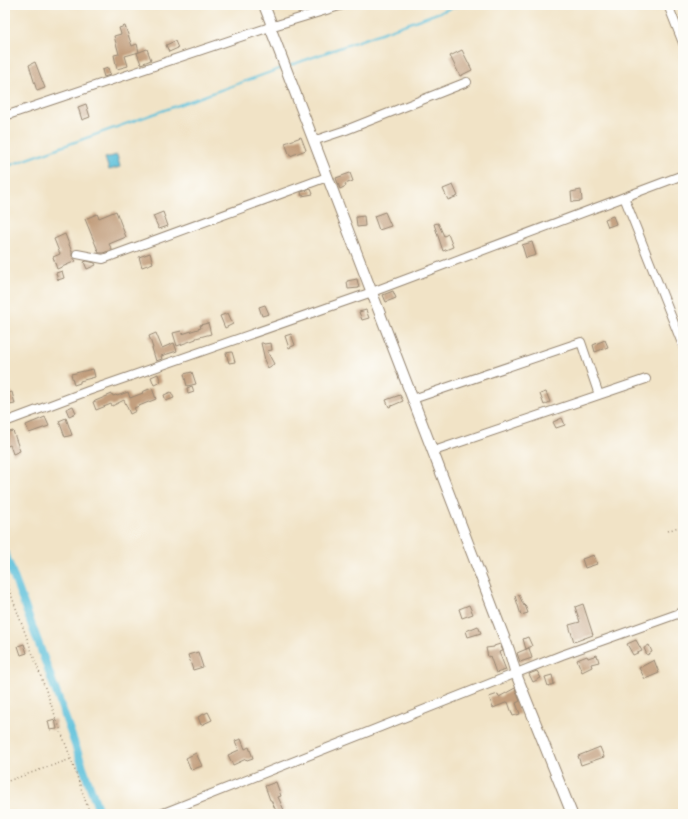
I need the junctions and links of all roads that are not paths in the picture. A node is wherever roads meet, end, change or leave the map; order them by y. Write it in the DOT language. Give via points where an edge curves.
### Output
graph roads {
  1 [pos="264,5"];
  2 [pos="343,5"];
  3 [pos="668,5"];
  4 [pos="270,27"];
  5 [pos="683,43"];
  6 [pos="467,82"];
  7 [pos="5,116"];
  8 [pos="313,141"];
  9 [pos="683,174"];
  10 [pos="327,177"];
  11 [pos="624,197"];
  12 [pos="77,254"];
  13 [pos="372,292"];
  14 [pos="683,346"];
  15 [pos="646,379"];
  16 [pos="599,395"];
  17 [pos="413,398"];
  18 [pos="5,422"];
  19 [pos="434,451"];
  20 [pos="683,612"];
  21 [pos="516,674"];
  22 [pos="161,814"];
  23 [pos="572,814"];
  1 -- 4 [label="street" via="271,23"];
  2 -- 4 [label="street"];
  3 -- 5 [label="street"];
  4 -- 7 [label="street"];
  4 -- 8 [label="street"];
  6 -- 8 [label="street"];
  8 -- 10 [label="street"];
  9 -- 11 [label="street"];
  10 -- 12 [label="street" via="103,259"];
  10 -- 13 [label="street"];
  11 -- 13 [label="street"];
  11 -- 14 [label="street"];
  13 -- 17 [label="street"];
  13 -- 18 [label="street"];
  15 -- 16 [label="street"];
  16 -- 17 [label="street" via="581,342"];
  16 -- 19 [label="street"];
  17 -- 19 [label="street"];
  19 -- 21 [label="street"];
  20 -- 21 [label="street"];
  21 -- 22 [label="street"];
  21 -- 23 [label="street"];
}
